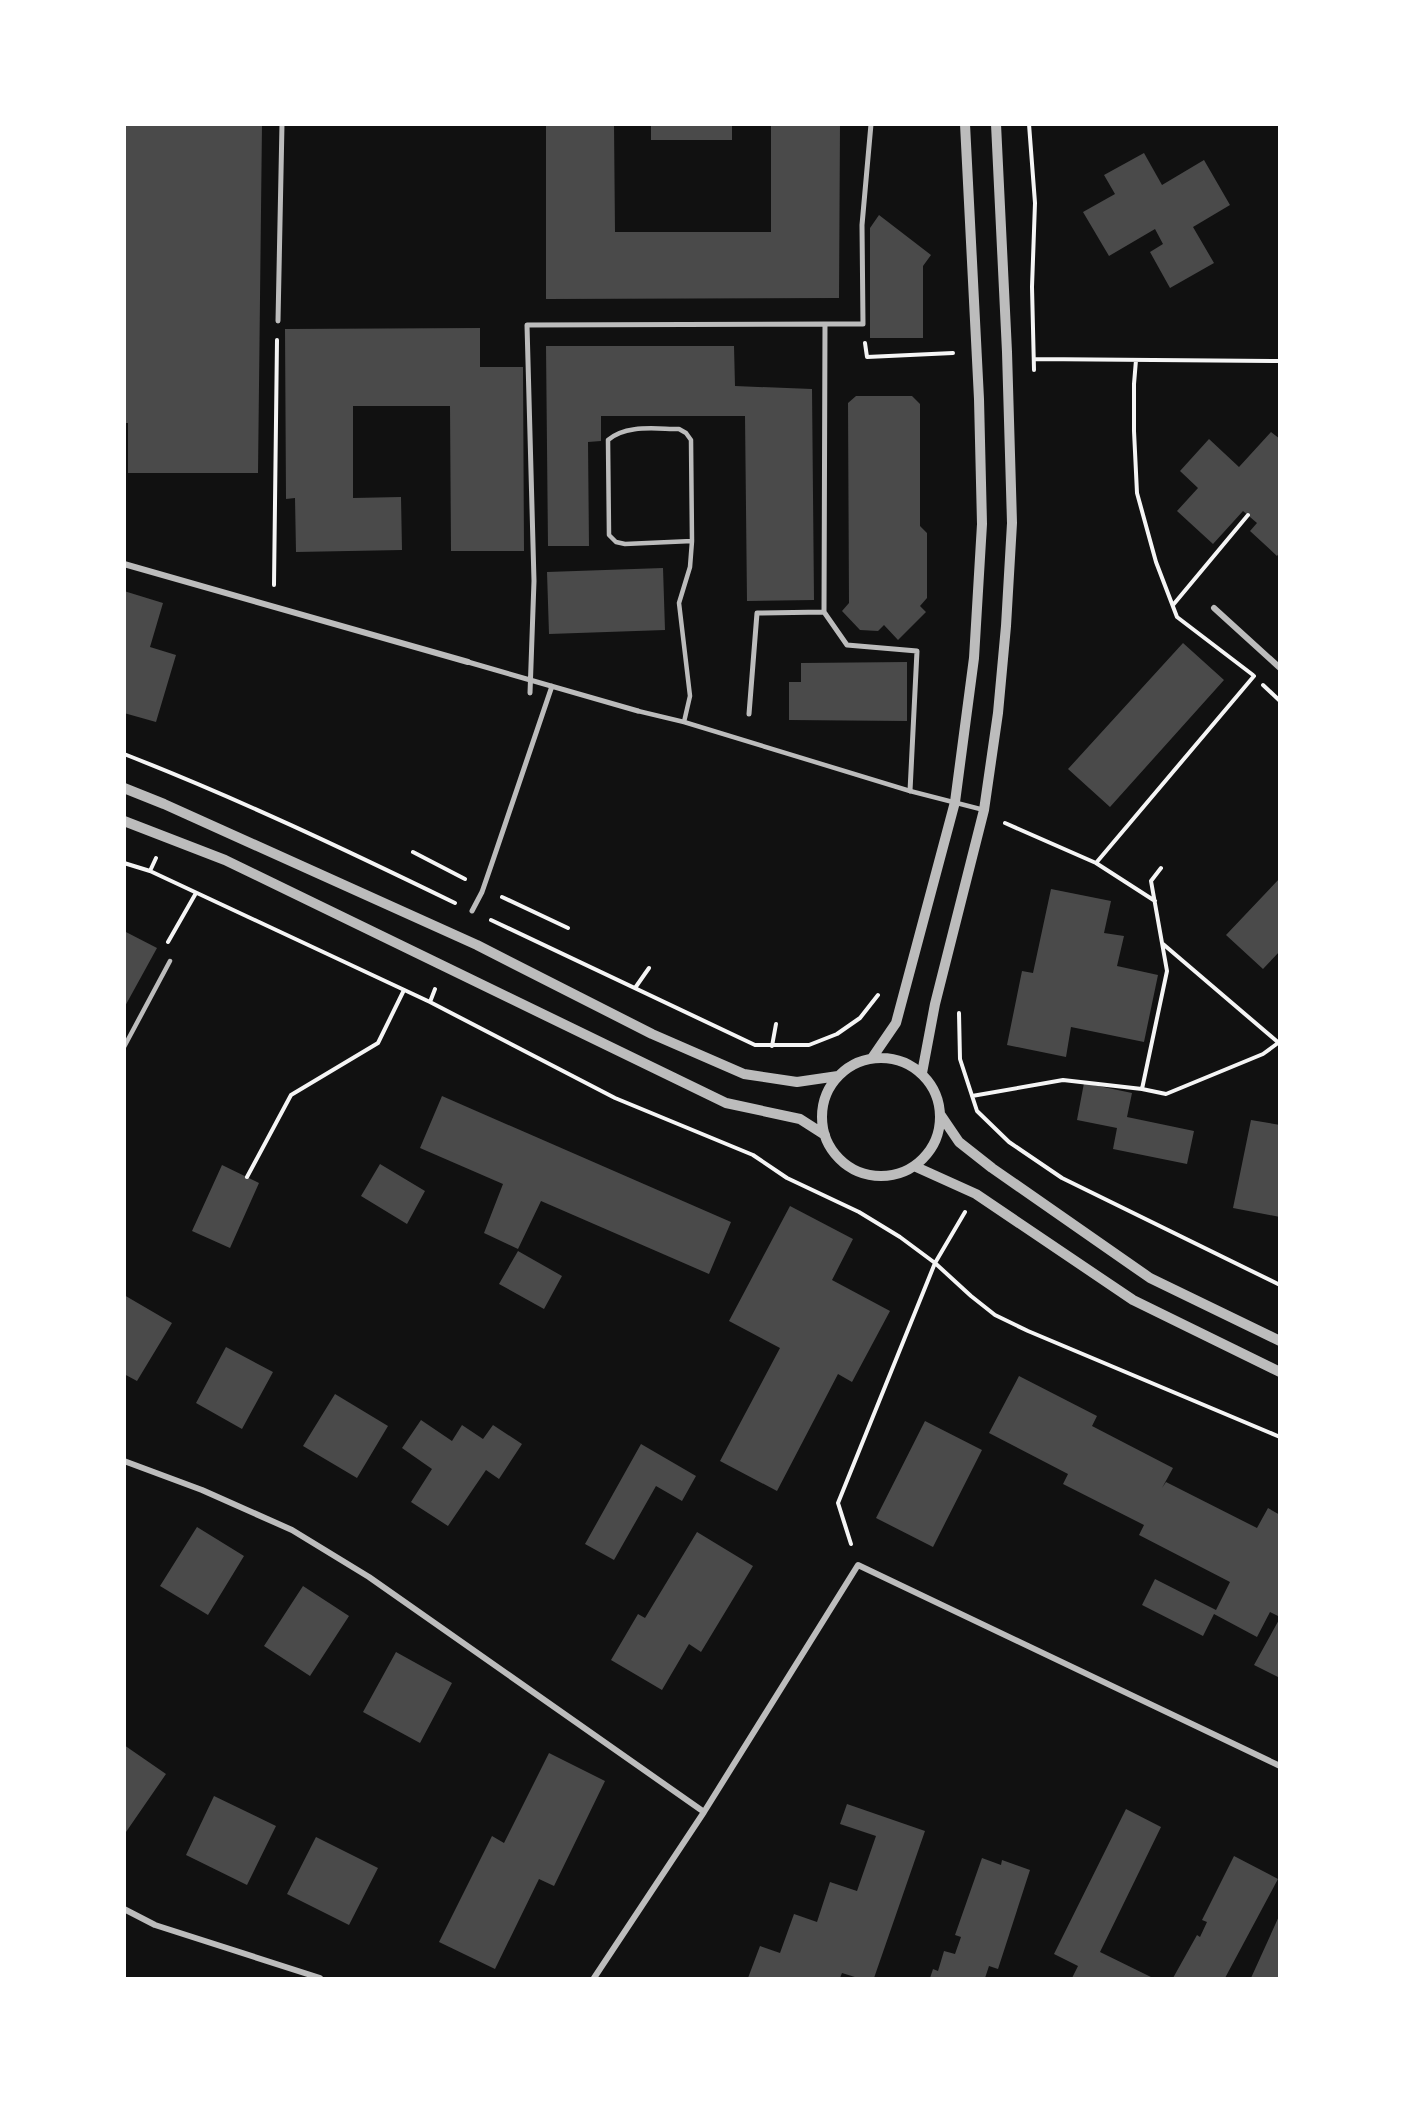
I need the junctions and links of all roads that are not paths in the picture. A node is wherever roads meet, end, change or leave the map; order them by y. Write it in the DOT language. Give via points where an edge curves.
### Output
graph roads {
  1 [pos="282,124"];
  2 [pos="871,124"];
  3 [pos="965,124"];
  4 [pos="996,124"];
  5 [pos="278,321"];
  6 [pos="825,324"];
  7 [pos="692,541"];
  8 [pos="124,564"];
  9 [pos="1214,608"];
  10 [pos="824,612"];
  11 [pos="468,662"];
  12 [pos="1280,668"];
  13 [pos="530,679"];
  14 [pos="552,686"];
  15 [pos="530,693"];
  16 [pos="638,711"];
  17 [pos="749,714"];
  18 [pos="684,722"];
  19 [pos="124,788"];
  20 [pos="910,791"];
  21 [pos="955,802"];
  22 [pos="984,810"];
  23 [pos="124,821"];
  24 [pos="472,911"];
  25 [pos="170,962"];
  26 [pos="124,1047"];
  27 [pos="872,1058"];
  28 [pos="922,1073"];
  29 [pos="837,1076"];
  30 [pos="940,1114"];
  31 [pos="825,1135"];
  32 [pos="914,1166"];
  33 [pos="1280,1341"];
  34 [pos="1280,1372"];
  35 [pos="124,1461"];
  36 [pos="1280,1766"];
  37 [pos="704,1812"];
  38 [pos="124,1909"];
  39 [pos="320,1978"];
  40 [pos="594,1978"];
  1 -- 5 [label="street"];
  2 -- 6 [label="street" via="862,225 863,324"];
  3 -- 21 [label="street" via="982,524 974,658"];
  4 -- 22 [label="street" via="1012,523 998,713"];
  6 -- 10 [label="street"];
  6 -- 13 [label="street" via="527,325 534,581"];
  7 -- 7 [label="lane" via="691,440 679,429 616,433 608,440 609,535 625,544"];
  7 -- 18 [label="lane" via="690,567 679,603 690,696"];
  8 -- 11 [label="street"];
  9 -- 12 [label="street"];
  10 -- 17 [label="street" via="757,613"];
  10 -- 20 [label="street" via="847,645 917,651"];
  11 -- 13 [label="street"];
  13 -- 14 [label="street"];
  13 -- 15 [label="street"];
  14 -- 16 [label="street"];
  14 -- 24 [label="street"];
  16 -- 18 [label="lane"];
  18 -- 20 [label="lane"];
  19 -- 29 [label="street" via="477,945 652,1034 744,1074 797,1082"];
  20 -- 21 [label="lane"];
  21 -- 22 [label="lane"];
  21 -- 27 [label="street" via="896,1023"];
  22 -- 28 [label="street" via="935,1004"];
  23 -- 31 [label="street" via="225,860 726,1103 800,1119"];
  25 -- 26 [label="lane"];
  27 -- 28 [label="street" via="907,1063"];
  27 -- 29 [label="street" via="853,1064"];
  28 -- 30 [label="street" via="938,1099"];
  29 -- 31 [label="street" via="823,1104"];
  30 -- 32 [label="street" via="938,1134"];
  30 -- 33 [label="street" via="959,1142 992,1168 1150,1278"];
  31 -- 32 [label="street" via="839,1158 861,1173 888,1176"];
  32 -- 34 [label="street" via="976,1194 1133,1300"];
  35 -- 37 [label="street" via="292,1530 369,1577"];
  36 -- 37 [label="street" via="858,1565"];
  37 -- 40 [label="street"];
  38 -- 39 [label="street" via="154,1925"];
}
